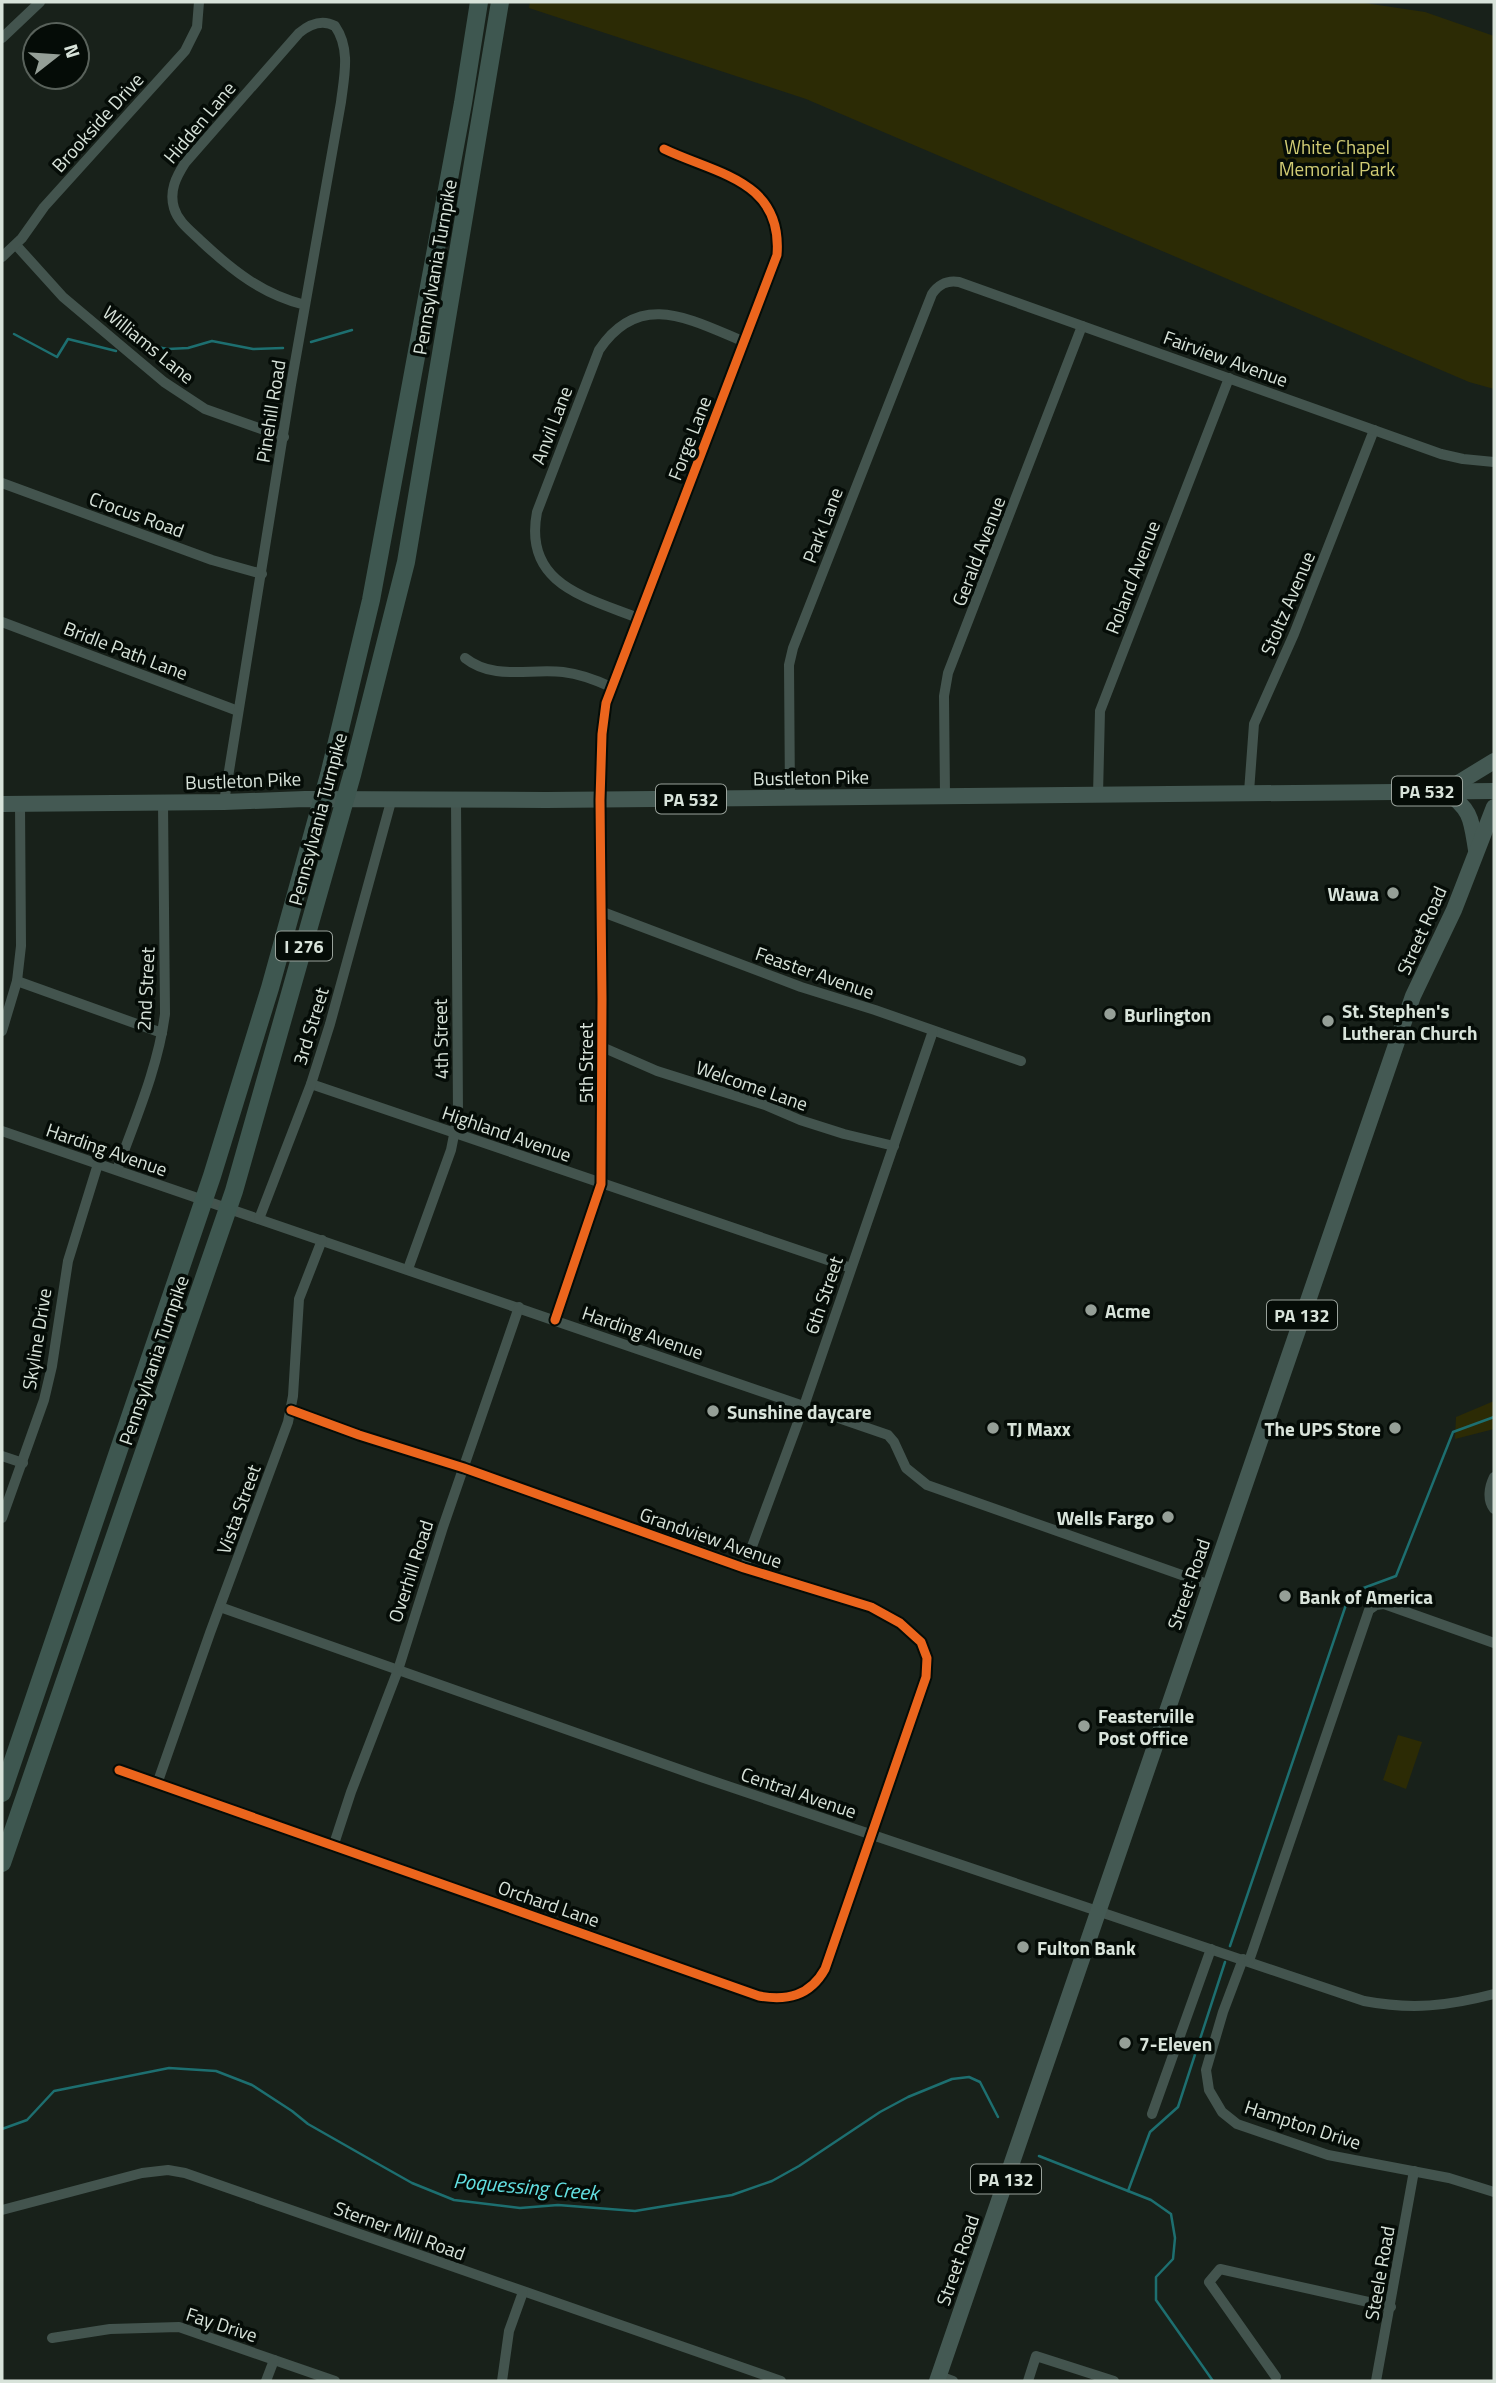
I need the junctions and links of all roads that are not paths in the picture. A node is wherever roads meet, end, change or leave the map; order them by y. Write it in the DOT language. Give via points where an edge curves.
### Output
graph roads {
  1 [pos="40,2"];
  2 [pos="199,2"];
  3 [pos="479,2"];
  4 [pos="500,2"];
  5 [pos="335,26"];
  6 [pos="2,38"];
  7 [pos="664,149"];
  8 [pos="16,245"];
  9 [pos="2,257"];
  10 [pos="947,282"];
  11 [pos="305,305"];
  12 [pos="1082,326"];
  13 [pos="745,341"];
  14 [pos="1229,378"];
  15 [pos="1374,430"];
  16 [pos="284,437"];
  17 [pos="1494,462"];
  18 [pos="2,483"];
  19 [pos="262,574"];
  20 [pos="638,618"];
  21 [pos="2,622"];
  22 [pos="466,659"];
  23 [pos="611,687"];
  24 [pos="238,711"];
  25 [pos="1494,761"];
  26 [pos="1445,791"];
  27 [pos="1494,791"];
  28 [pos="1249,792"];
  29 [pos="1098,795"];
  30 [pos="945,796"];
  31 [pos="392,798"];
  32 [pos="790,798"];
  33 [pos="456,800"];
  34 [pos="600,800"];
  35 [pos="224,802"];
  36 [pos="163,803"];
  37 [pos="2,804"];
  38 [pos="20,804"];
  39 [pos="1494,807"];
  40 [pos="1494,828"];
  41 [pos="1476,852"];
  42 [pos="600,911"];
  43 [pos="17,981"];
  44 [pos="2,1031"];
  45 [pos="933,1031"];
  46 [pos="162,1033"];
  47 [pos="602,1047"];
  48 [pos="1021,1061"];
  49 [pos="311,1084"];
  50 [pos="2,1130"];
  51 [pos="455,1133"];
  52 [pos="894,1146"];
  53 [pos="98,1164"];
  54 [pos="117,1170"];
  55 [pos="601,1185"];
  56 [pos="259,1219"];
  57 [pos="322,1240"];
  58 [pos="851,1268"];
  59 [pos="408,1269"];
  60 [pos="519,1307"];
  61 [pos="555,1320"];
  62 [pos="804,1406"];
  63 [pos="291,1410"];
  64 [pos="2,1457"];
  65 [pos="23,1463"];
  66 [pos="464,1468"];
  67 [pos="1494,1477"];
  68 [pos="1494,1509"];
  69 [pos="2,1518"];
  70 [pos="744,1569"];
  71 [pos="1210,1585"];
  72 [pos="220,1607"];
  73 [pos="1494,1643"];
  74 [pos="398,1670"];
  75 [pos="119,1770"];
  76 [pos="158,1784"];
  77 [pos="2,1793"];
  78 [pos="871,1835"];
  79 [pos="333,1846"];
  80 [pos="2,1863"];
  81 [pos="1098,1911"];
  82 [pos="1212,1949"];
  83 [pos="1246,1960"];
  84 [pos="1494,1994"];
  85 [pos="1152,2114"];
  86 [pos="1414,2171"];
  87 [pos="1494,2192"];
  88 [pos="2,2210"];
  89 [pos="523,2292"];
  90 [pos="1391,2307"];
  91 [pos="52,2338"];
  92 [pos="274,2360"];
  93 [pos="1276,2377"];
  94 [pos="943,2380"];
  95 [pos="266,2381"];
  96 [pos="335,2381"];
  97 [pos="502,2381"];
  98 [pos="781,2381"];
  99 [pos="1027,2381"];
  100 [pos="1114,2381"];
  101 [pos="1376,2381"];
  1 -- 6 [label="street"];
  2 -- 8 [label="street, Brookside Drive" via="197,27 185,51 44,206"];
  3 -- 77 [label="highway, Pennsylvania Turnpike / I 276" via="371,600 329,775 212,1176"];
  4 -- 80 [label="highway, Pennsylvania Turnpike / I 276" via="406,562 352,775 234,1191"];
  5 -- 11 [label="street, Pinehill Road" via="346,61"];
  5 -- 11 [label="street, Hidden Lane" via="314,23 299,33 185,163 172,189 181,222 229,267 270,293"];
  7 -- 13 [label="street, Forge Lane" via="751,188 774,217 777,254"];
  8 -- 9 [label="street, Brookside Drive"];
  8 -- 16 [label="street, Williams Lane" via="63,297 164,382 205,409"];
  10 -- 12 [label="street, Fairview Avenue" via="959,282"];
  10 -- 32 [label="street, Park Lane" via="932,294 793,648 789,666"];
  11 -- 16 [label="street, Pinehill Road"];
  12 -- 14 [label="street, Fairview Avenue"];
  12 -- 30 [label="street, Gerald Avenue" via="948,673"];
  13 -- 20 [label="street, Forge Lane"];
  13 -- 20 [label="street, Anvil Lane" via="681,317 638,317 607,338 584,388 537,512 536,546 547,572 565,588"];
  14 -- 15 [label="street, Fairview Avenue"];
  14 -- 29 [label="street, Roland Avenue" via="1100,711"];
  15 -- 17 [label="street, Fairview Avenue" via="1441,454"];
  15 -- 28 [label="street, Stoltz Avenue" via="1254,724"];
  16 -- 19 [label="street, Pinehill Road"];
  18 -- 19 [label="street, Crocus Road"];
  19 -- 24 [label="street, Pinehill Road"];
  20 -- 23 [label="street, Forge Lane"];
  21 -- 24 [label="street, Bridle Path Lane"];
  22 -- 23 [label="street" via="493,672 561,671"];
  23 -- 34 [label="street, Forge Lane" via="603,718"];
  24 -- 35 [label="street, Pinehill Road"];
  25 -- 26 [label="main road"];
  26 -- 27 [label="main road, Bustleton Pike / PA 532"];
  26 -- 28 [label="main road, Bustleton Pike / PA 532"];
  26 -- 41 [label="main road" via="1467,811"];
  28 -- 29 [label="main road, Bustleton Pike / PA 532"];
  29 -- 30 [label="main road, Bustleton Pike / PA 532"];
  30 -- 32 [label="main road, Bustleton Pike / PA 532"];
  31 -- 33 [label="main road, Bustleton Pike / PA 532"];
  31 -- 35 [label="main road, Bustleton Pike / PA 532"];
  31 -- 49 [label="street, 3rd Street"];
  32 -- 34 [label="main road, Bustleton Pike / PA 532"];
  33 -- 34 [label="main road, Bustleton Pike / PA 532"];
  33 -- 51 [label="street, 4th Street"];
  34 -- 42 [label="street, 5th Street"];
  35 -- 36 [label="main road, Bustleton Pike / PA 532"];
  36 -- 38 [label="main road, Bustleton Pike / PA 532"];
  36 -- 46 [label="street, 2nd Street"];
  37 -- 38 [label="main road, Bustleton Pike / PA 532"];
  38 -- 43 [label="street" via="22,929"];
  39 -- 41 [label="main road, Street Road / PA 132"];
  40 -- 41 [label="main road"];
  41 -- 71 [label="main road, Street Road / PA 132" via="1399,1033"];
  42 -- 45 [label="street, Feaster Avenue" via="801,988"];
  42 -- 47 [label="street, 5th Street"];
  43 -- 44 [label="street"];
  43 -- 46 [label="street"];
  45 -- 48 [label="street, Feaster Avenue"];
  45 -- 52 [label="street, 6th Street"];
  46 -- 54 [label="street, 2nd Street"];
  47 -- 52 [label="street, Welcome Lane" via="800,1120"];
  47 -- 55 [label="street, 5th Street"];
  49 -- 51 [label="street, Highland Avenue"];
  49 -- 56 [label="street, 3rd Street"];
  50 -- 53 [label="street, Harding Avenue"];
  51 -- 55 [label="street, Highland Avenue"];
  51 -- 59 [label="street, 4th Street"];
  52 -- 58 [label="street, 6th Street"];
  53 -- 54 [label="street, Harding Avenue"];
  53 -- 65 [label="street, Skyline Drive" via="68,1261 52,1366"];
  54 -- 56 [label="street, Harding Avenue"];
  55 -- 58 [label="street, Highland Avenue"];
  55 -- 61 [label="street, 5th Street"];
  56 -- 57 [label="street, Harding Avenue"];
  57 -- 59 [label="street, Harding Avenue"];
  57 -- 63 [label="street, Vista Street" via="299,1298"];
  58 -- 62 [label="street, 6th Street"];
  59 -- 60 [label="street, Harding Avenue"];
  60 -- 61 [label="street, Harding Avenue"];
  60 -- 66 [label="street, Overhill Road"];
  61 -- 62 [label="street, Harding Avenue"];
  62 -- 70 [label="street, 6th Street"];
  62 -- 71 [label="street, Harding Avenue" via="888,1436 906,1468 927,1485"];
  63 -- 66 [label="street, Grandview Avenue"];
  63 -- 72 [label="street, Vista Street"];
  64 -- 65 [label="street"];
  65 -- 69 [label="street, Skyline Drive"];
  66 -- 70 [label="street, Grandview Avenue"];
  66 -- 74 [label="street, Overhill Road"];
  67 -- 68 [label="street" via="1489,1493"];
  70 -- 78 [label="street, Grandview Avenue" via="871,1607 900,1623 921,1642 927,1658 926,1677"];
  71 -- 81 [label="main road, Street Road / PA 132"];
  72 -- 74 [label="street, Central Avenue"];
  72 -- 76 [label="street, Vista Street"];
  73 -- 83 [label="street, Hampton Drive" via="1384,1604 1369,1610"];
  74 -- 78 [label="street, Central Avenue"];
  74 -- 79 [label="street, Overhill Road"];
  75 -- 76 [label="street, Orchard Lane"];
  76 -- 79 [label="street, Orchard Lane"];
  78 -- 79 [label="street, Orchard Lane" via="822,1973 810,1989 781,1998 759,1996"];
  78 -- 81 [label="street, Central Avenue"];
  81 -- 82 [label="street, Central Avenue"];
  81 -- 94 [label="main road, Street Road / PA 132"];
  82 -- 83 [label="street, Central Avenue"];
  82 -- 85 [label="street"];
  83 -- 84 [label="street, Central Avenue" via="1389,2006 1455,2004"];
  83 -- 86 [label="street, Hampton Drive" via="1223,2012 1206,2070 1209,2091 1222,2112 1237,2124 1328,2155"];
  86 -- 87 [label="street, Hampton Drive"];
  86 -- 90 [label="street, Steele Road"];
  88 -- 89 [label="street, Sterner Mill Road" via="168,2170"];
  89 -- 97 [label="street" via="509,2331"];
  89 -- 98 [label="street, Sterner Mill Road"];
  90 -- 93 [label="street" via="1220,2269 1209,2282"];
  90 -- 101 [label="street, Steele Road"];
  91 -- 92 [label="street, Fay Drive" via="110,2329 178,2327"];
  92 -- 95 [label="street"];
  92 -- 96 [label="street, Fay Drive"];
  99 -- 100 [label="street" via="1036,2356"];
}
